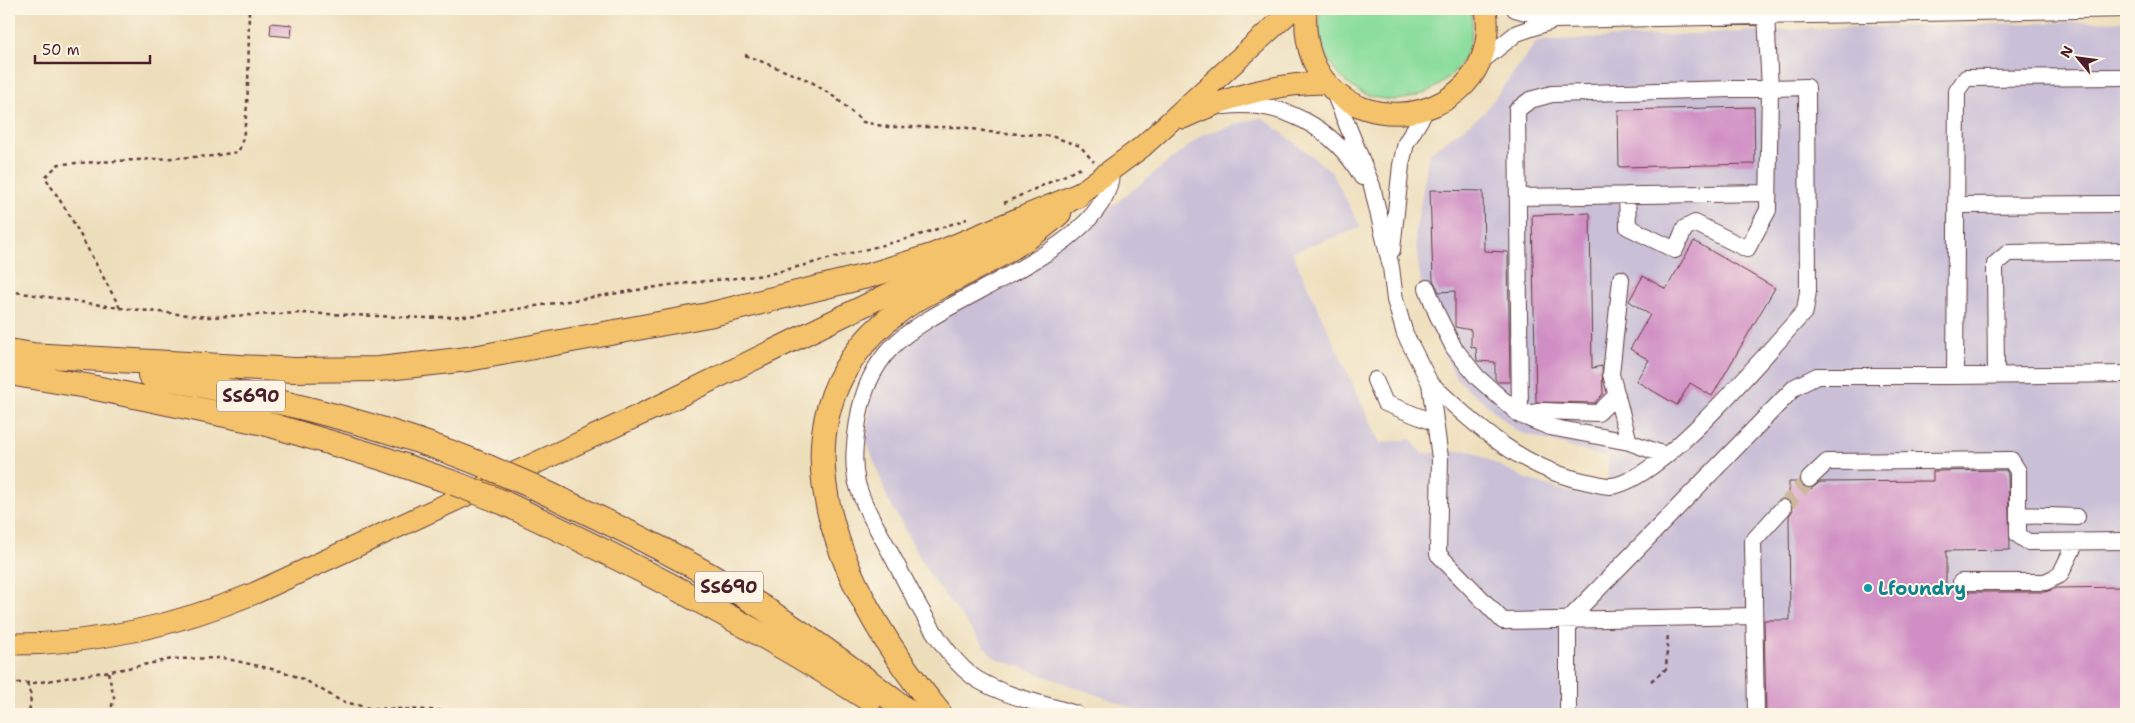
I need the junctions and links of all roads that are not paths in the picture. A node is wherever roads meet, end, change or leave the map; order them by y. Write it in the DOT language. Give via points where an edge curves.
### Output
graph roads {
  1 [pos="1293,9"];
  2 [pos="1306,9"];
  3 [pos="1486,9"];
  4 [pos="1515,9"];
  5 [pos="2126,9"];
  6 [pos="1702,13"];
  7 [pos="1766,16"];
  8 [pos="1554,20"];
  9 [pos="1479,63"];
  10 [pos="2126,77"];
  11 [pos="1330,87"];
  12 [pos="1770,88"];
  13 [pos="1202,109"];
  14 [pos="1426,110"];
  15 [pos="1162,131"];
  16 [pos="1111,172"];
  17 [pos="1768,193"];
  18 [pos="1627,195"];
  19 [pos="1077,196"];
  20 [pos="1518,197"];
  21 [pos="1376,202"];
  22 [pos="2126,204"];
  23 [pos="1956,205"];
  24 [pos="2126,251"];
  25 [pos="1391,267"];
  26 [pos="1621,279"];
  27 [pos="1427,288"];
  28 [pos="19,353"];
  29 [pos="9,373"];
  30 [pos="2126,374"];
  31 [pos="1996,375"];
  32 [pos="1955,376"];
  33 [pos="1375,380"];
  34 [pos="1430,382"];
  35 [pos="9,384"];
  36 [pos="1617,395"];
  37 [pos="142,397"];
  38 [pos="1520,414"];
  39 [pos="1435,423"];
  40 [pos="1629,442"];
  41 [pos="1665,455"];
  42 [pos="1809,479"];
  43 [pos="1783,508"];
  44 [pos="2018,515"];
  45 [pos="2077,516"];
  46 [pos="2126,541"];
  47 [pos="2076,542"];
  48 [pos="1961,582"];
  49 [pos="1754,616"];
  50 [pos="1568,620"];
  51 [pos="9,644"];
  52 [pos="890,714"];
  53 [pos="911,714"];
  54 [pos="940,714"];
  55 [pos="1076,714"];
  56 [pos="1568,714"];
  57 [pos="1756,714"];
  1 -- 15 [label="main road"];
  2 -- 11 [label="main road" via="1305,36 1312,61"];
  3 -- 9 [label="main road" via="1486,42"];
  4 -- 8 [label="street"];
  5 -- 7 [label="street"];
  6 -- 7 [label="street"];
  6 -- 8 [label="street"];
  7 -- 12 [label="street"];
  8 -- 9 [label="street" via="1517,34"];
  9 -- 14 [label="main road" via="1466,83 1448,99"];
  10 -- 23 [label="street" via="1966,78 1957,91"];
  11 -- 13 [label="main road" via="1300,83 1259,90"];
  11 -- 14 [label="main road" via="1353,104 1377,113 1401,115"];
  11 -- 21 [label="street" via="1364,162"];
  12 -- 17 [label="street"];
  12 -- 20 [label="street" via="1552,94 1530,100 1518,110"];
  12 -- 41 [label="street" via="1807,86 1808,291 1805,311 1704,422"];
  13 -- 15 [label="main road"];
  13 -- 21 [label="street" via="1227,105 1254,106 1304,118 1341,148"];
  14 -- 25 [label="street" via="1406,143 1401,165"];
  15 -- 16 [label="main road"];
  16 -- 19 [label="main road"];
  16 -- 55 [label="street" via="1104,202 1074,233 1046,253 913,330 892,347 865,392 855,444 855,472 866,505 916,600 954,659 970,675 993,687"];
  17 -- 18 [label="street"];
  17 -- 18 [label="street" via="1768,210 1748,249 1695,223 1685,228 1675,250 1628,227"];
  18 -- 20 [label="street"];
  19 -- 28 [label="highway" via="932,256 877,274 708,315 476,358 379,369 294,370"];
  19 -- 51 [label="main road" via="1018,231 758,358 255,593 201,613 148,627 72,641"];
  19 -- 54 [label="highway" via="1024,240 918,298 881,325 848,366 828,410 822,468 825,499 833,529 874,620 901,663"];
  20 -- 38 [label="street"];
  21 -- 25 [label="street"];
  22 -- 23 [label="street"];
  23 -- 32 [label="street"];
  24 -- 31 [label="street" via="2008,253 1995,264"];
  25 -- 34 [label="street" via="1395,300 1405,334"];
  26 -- 36 [label="street" via="1611,374"];
  27 -- 38 [label="street" via="1454,348 1477,377"];
  28 -- 53 [label="highway, SS690, bridge" via="208,386 332,415 425,443 488,467 649,542 726,585 845,664"];
  29 -- 37 [label="highway, SS690"];
  30 -- 31 [label="street"];
  31 -- 32 [label="street"];
  32 -- 50 [label="street" via="1817,376 1795,387"];
  33 -- 39 [label="street" via="1385,403"];
  34 -- 39 [label="street"];
  34 -- 41 [label="street" via="1507,450 1542,468 1575,479 1610,486 1634,479"];
  35 -- 37 [label="highway"];
  36 -- 38 [label="street" via="1598,413 1544,411"];
  36 -- 40 [label="street"];
  37 -- 52 [label="highway, SS690, bridge" via="264,423 382,458 502,502 699,599"];
  38 -- 40 [label="street" via="1550,427"];
  39 -- 50 [label="street" via="1440,458 1438,554 1502,621"];
  40 -- 41 [label="street"];
  42 -- 44 [label="street" via="1827,462 2011,460 2018,471"];
  43 -- 49 [label="street" via="1753,541"];
  44 -- 45 [label="street"];
  44 -- 47 [label="street" via="2018,535 2028,542"];
  46 -- 47 [label="street"];
  47 -- 48 [label="street" via="2060,575 2045,582"];
  49 -- 50 [label="street"];
  49 -- 57 [label="street"];
  50 -- 56 [label="street"];
}
